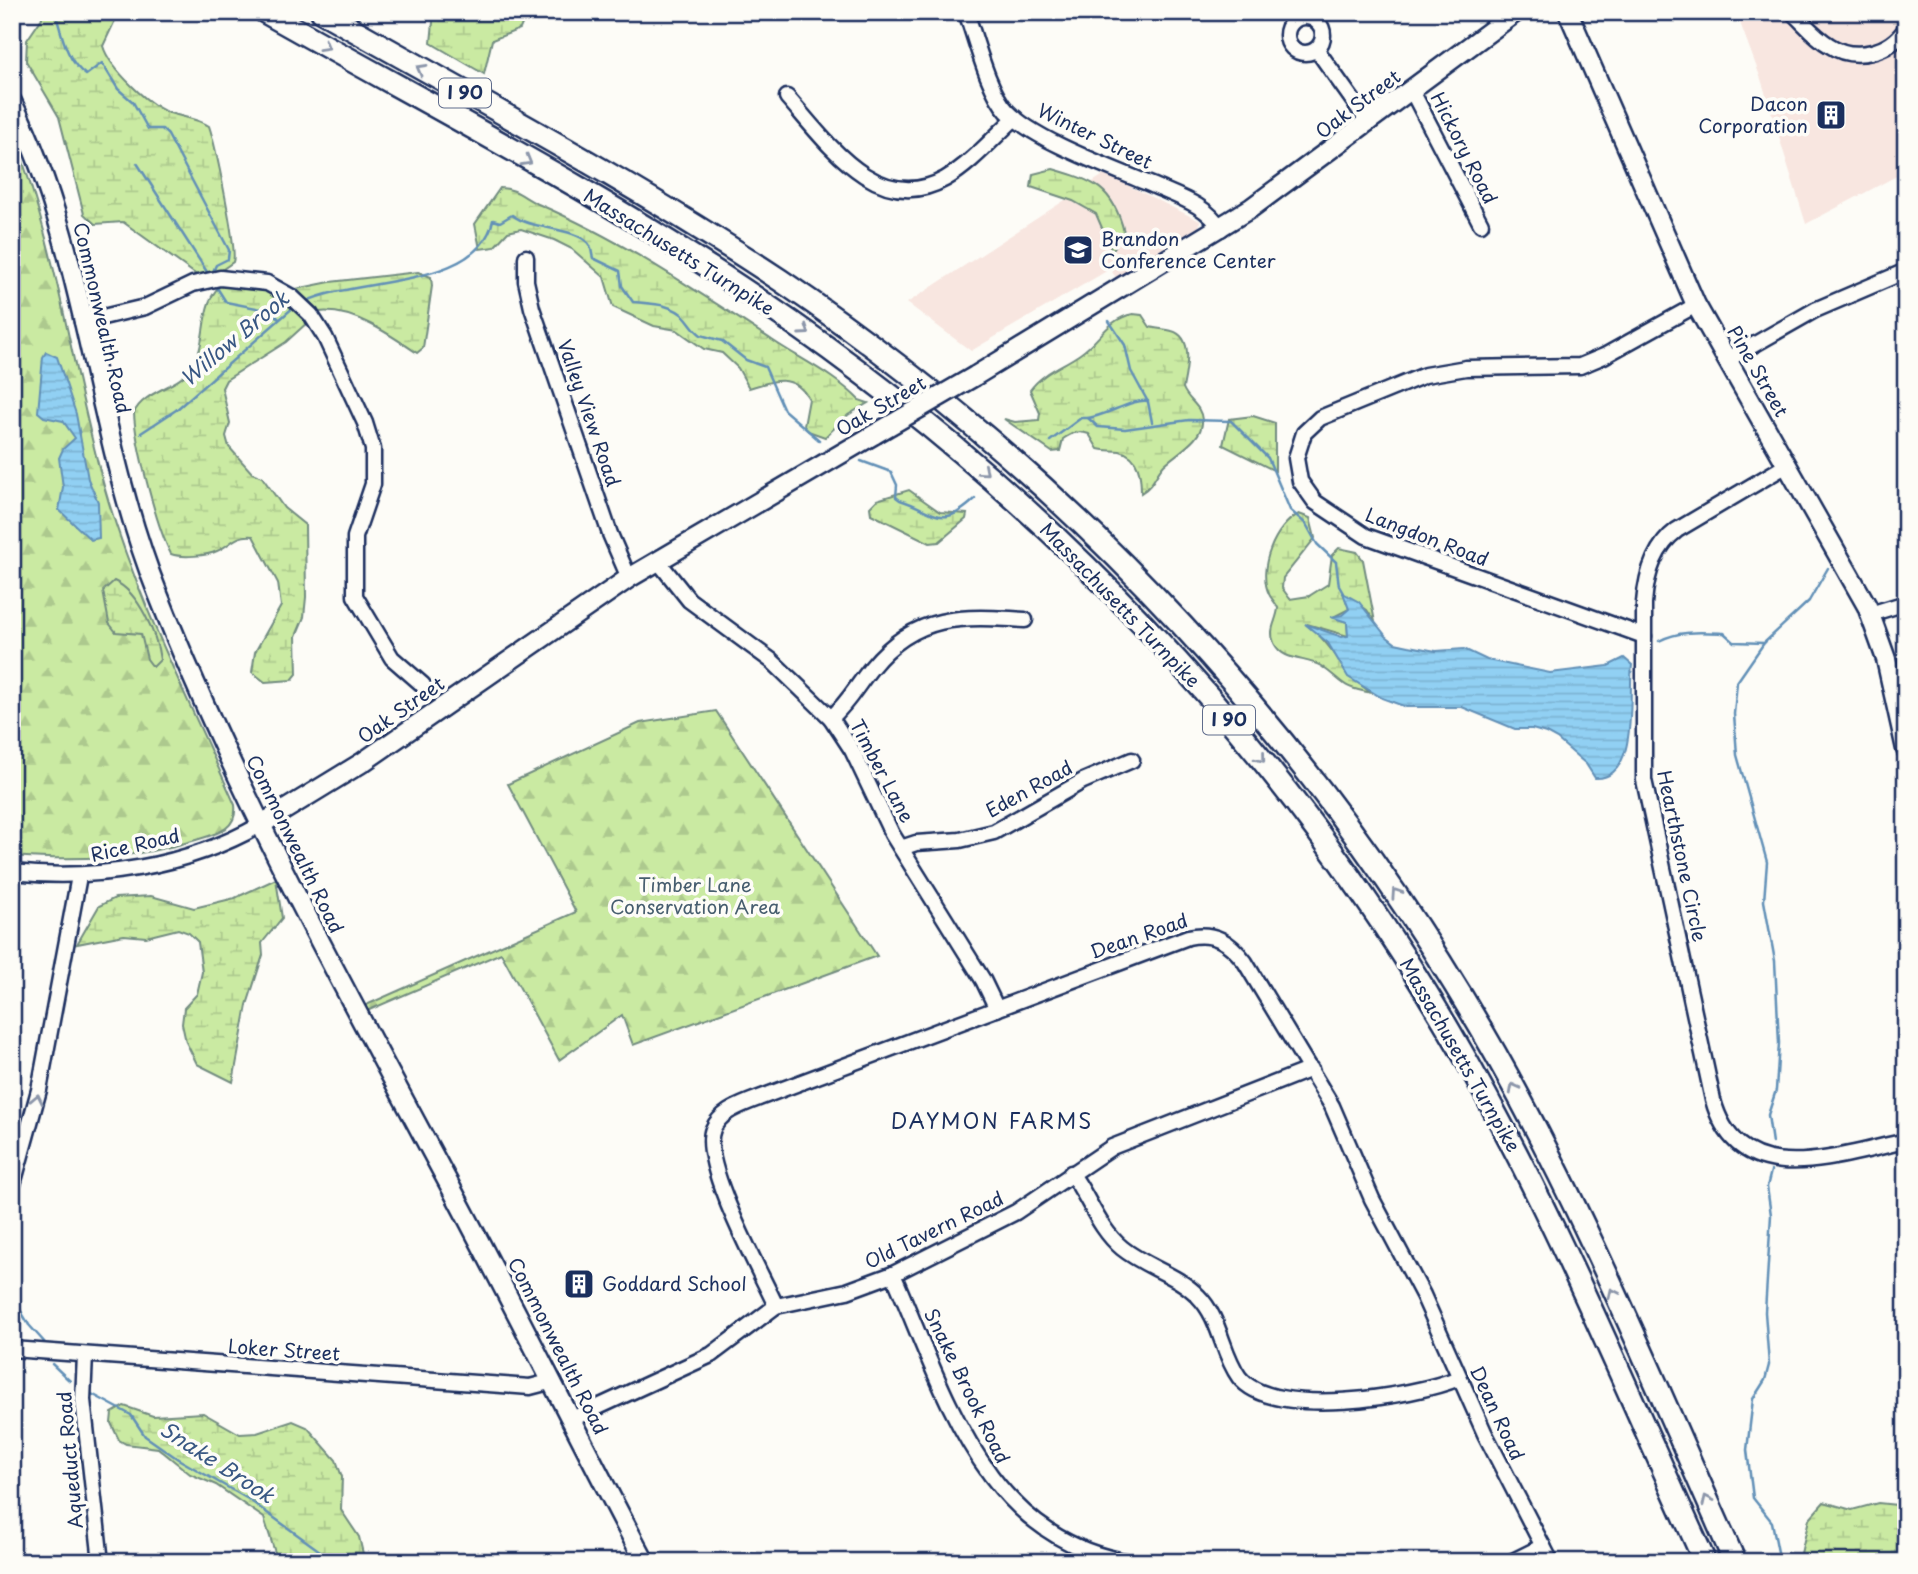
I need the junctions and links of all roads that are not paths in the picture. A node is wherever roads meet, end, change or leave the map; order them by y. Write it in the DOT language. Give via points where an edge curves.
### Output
graph roads {
  1 [pos="265,12"];
  2 [pos="322,12"];
  3 [pos="966,12"];
  4 [pos="1517,12"];
  5 [pos="1568,12"];
  6 [pos="1792,12"];
  7 [pos="1906,28"];
  8 [pos="1317,50"];
  9 [pos="1412,91"];
  10 [pos="787,97"];
  11 [pos="12,102"];
  12 [pos="1015,118"];
  13 [pos="1369,122"];
  14 [pos="1481,224"];
  15 [pos="1221,229"];
  16 [pos="526,257"];
  17 [pos="1906,271"];
  18 [pos="1696,305"];
  19 [pos="82,322"];
  20 [pos="1727,360"];
  21 [pos="1787,465"];
  22 [pos="658,561"];
  23 [pos="629,578"];
  24 [pos="1906,603"];
  25 [pos="1870,614"];
  26 [pos="1025,620"];
  27 [pos="1644,636"];
  28 [pos="423,685"];
  29 [pos="831,718"];
  30 [pos="1906,749"];
  31 [pos="1132,760"];
  32 [pos="260,825"];
  33 [pos="901,849"];
  34 [pos="12,872"];
  35 [pos="79,876"];
  36 [pos="997,1009"];
  37 [pos="1311,1069"];
  38 [pos="1906,1141"];
  39 [pos="1071,1173"];
  40 [pos="12,1188"];
  41 [pos="892,1274"];
  42 [pos="776,1306"];
  43 [pos="12,1349"];
  44 [pos="85,1355"];
  45 [pos="1459,1378"];
  46 [pos="553,1381"];
  47 [pos="572,1419"];
  48 [pos="1543,1546"];
  49 [pos="101,1562"];
  50 [pos="645,1562"];
  51 [pos="1130,1562"];
  52 [pos="1511,1562"];
  53 [pos="1551,1562"];
  54 [pos="1704,1562"];
  55 [pos="1735,1562"];
  1 -- 54 [label="highway, Massachusetts Turnpike / I 90, one-way" via="659,236 801,328 983,470 1141,621 1306,815 1390,933 1448,1027 1549,1220"];
  55 -- 2 [label="highway, Massachusetts Turnpike / I 90, one-way" via="1562,1182 1483,1032 1335,807 1187,629 1040,483 840,322 688,221"];
  3 -- 12 [label="street, Winter Street" via="998,96"];
  4 -- 9 [label="main road, Oak Street"];
  5 -- 18 [label="main road, Pine Street"];
  6 -- 7 [label="street" via="1828,45 1848,53 1888,46"];
  8 -- 13 [label="street"];
  9 -- 13 [label="main road, Oak Street"];
  9 -- 14 [label="street, Hickory Road"];
  10 -- 12 [label="street" via="851,168 877,183 903,188 945,179"];
  11 -- 19 [label="main road, Commonwealth Road" via="50,196"];
  12 -- 15 [label="street, Winter Street" via="1063,145 1186,200 1208,213"];
  13 -- 15 [label="main road, Oak Street"];
  15 -- 22 [label="main road, Oak Street, bridge"];
  16 -- 23 [label="street, Valley View Road" via="532,308"];
  17 -- 20 [label="street" via="1815,310"];
  18 -- 20 [label="main road, Pine Street"];
  18 -- 27 [label="street, Langdon Road" via="1580,366 1452,369 1413,380 1320,418 1304,433 1296,458 1300,481 1315,502 1366,536"];
  19 -- 28 [label="street" via="145,307 220,278 247,279 280,289 302,306 319,326 373,449 373,484 355,537 355,596 392,658"];
  19 -- 32 [label="main road, Commonwealth Road" via="139,544"];
  20 -- 21 [label="main road, Pine Street"];
  21 -- 25 [label="main road, Pine Street"];
  21 -- 27 [label="street, Hearthstone Circle" via="1665,541 1646,588"];
  22 -- 23 [label="main road, Oak Street"];
  22 -- 29 [label="street, Timber Lane" via="689,600 778,666"];
  23 -- 32 [label="main road, Oak Street" via="363,762"];
  24 -- 25 [label="street"];
  25 -- 30 [label="main road, Pine Street" via="1889,669"];
  26 -- 29 [label="street" via="960,618 914,630 878,659"];
  27 -- 38 [label="street, Hearthstone Circle" via="1644,780 1720,1121 1752,1154 1787,1162"];
  29 -- 33 [label="street, Timber Lane"];
  31 -- 33 [label="street, Eden Road" via="1083,781 994,832"];
  32 -- 35 [label="street, Rice Road" via="174,858 130,870"];
  32 -- 46 [label="main road, Commonwealth Road"];
  33 -- 36 [label="street, Timber Lane"];
  34 -- 35 [label="street, Rice Road"];
  40 -- 35 [label="street, one-way" via="39,1090"];
  36 -- 37 [label="street, Dean Road" via="1188,937 1214,936 1234,948 1245,962"];
  36 -- 42 [label="street, Dean Road" via="751,1101 720,1117 710,1137 713,1166"];
  37 -- 39 [label="street, Old Tavern Road" via="1125,1141"];
  37 -- 45 [label="street, Dean Road"];
  39 -- 41 [label="street, Old Tavern Road" via="985,1230"];
  39 -- 45 [label="street" via="1103,1227 1122,1248 1181,1282 1205,1304 1234,1369 1262,1395 1310,1401 1389,1397"];
  41 -- 42 [label="street, Old Tavern Road" via="847,1291"];
  41 -- 51 [label="street, Snake Brook Road" via="968,1440 998,1488 1025,1514 1062,1539"];
  42 -- 47 [label="street, Old Tavern Road" via="701,1360"];
  43 -- 44 [label="street, Loker Street"];
  44 -- 46 [label="street, Loker Street" via="530,1387"];
  44 -- 49 [label="street, Aqueduct Road" via="83,1391"];
  45 -- 48 [label="street, Dean Road"];
  46 -- 47 [label="main road, Commonwealth Road"];
  47 -- 50 [label="main road, Commonwealth Road"];
  48 -- 52 [label="street"];
  48 -- 53 [label="street, Dean Road"];
}
